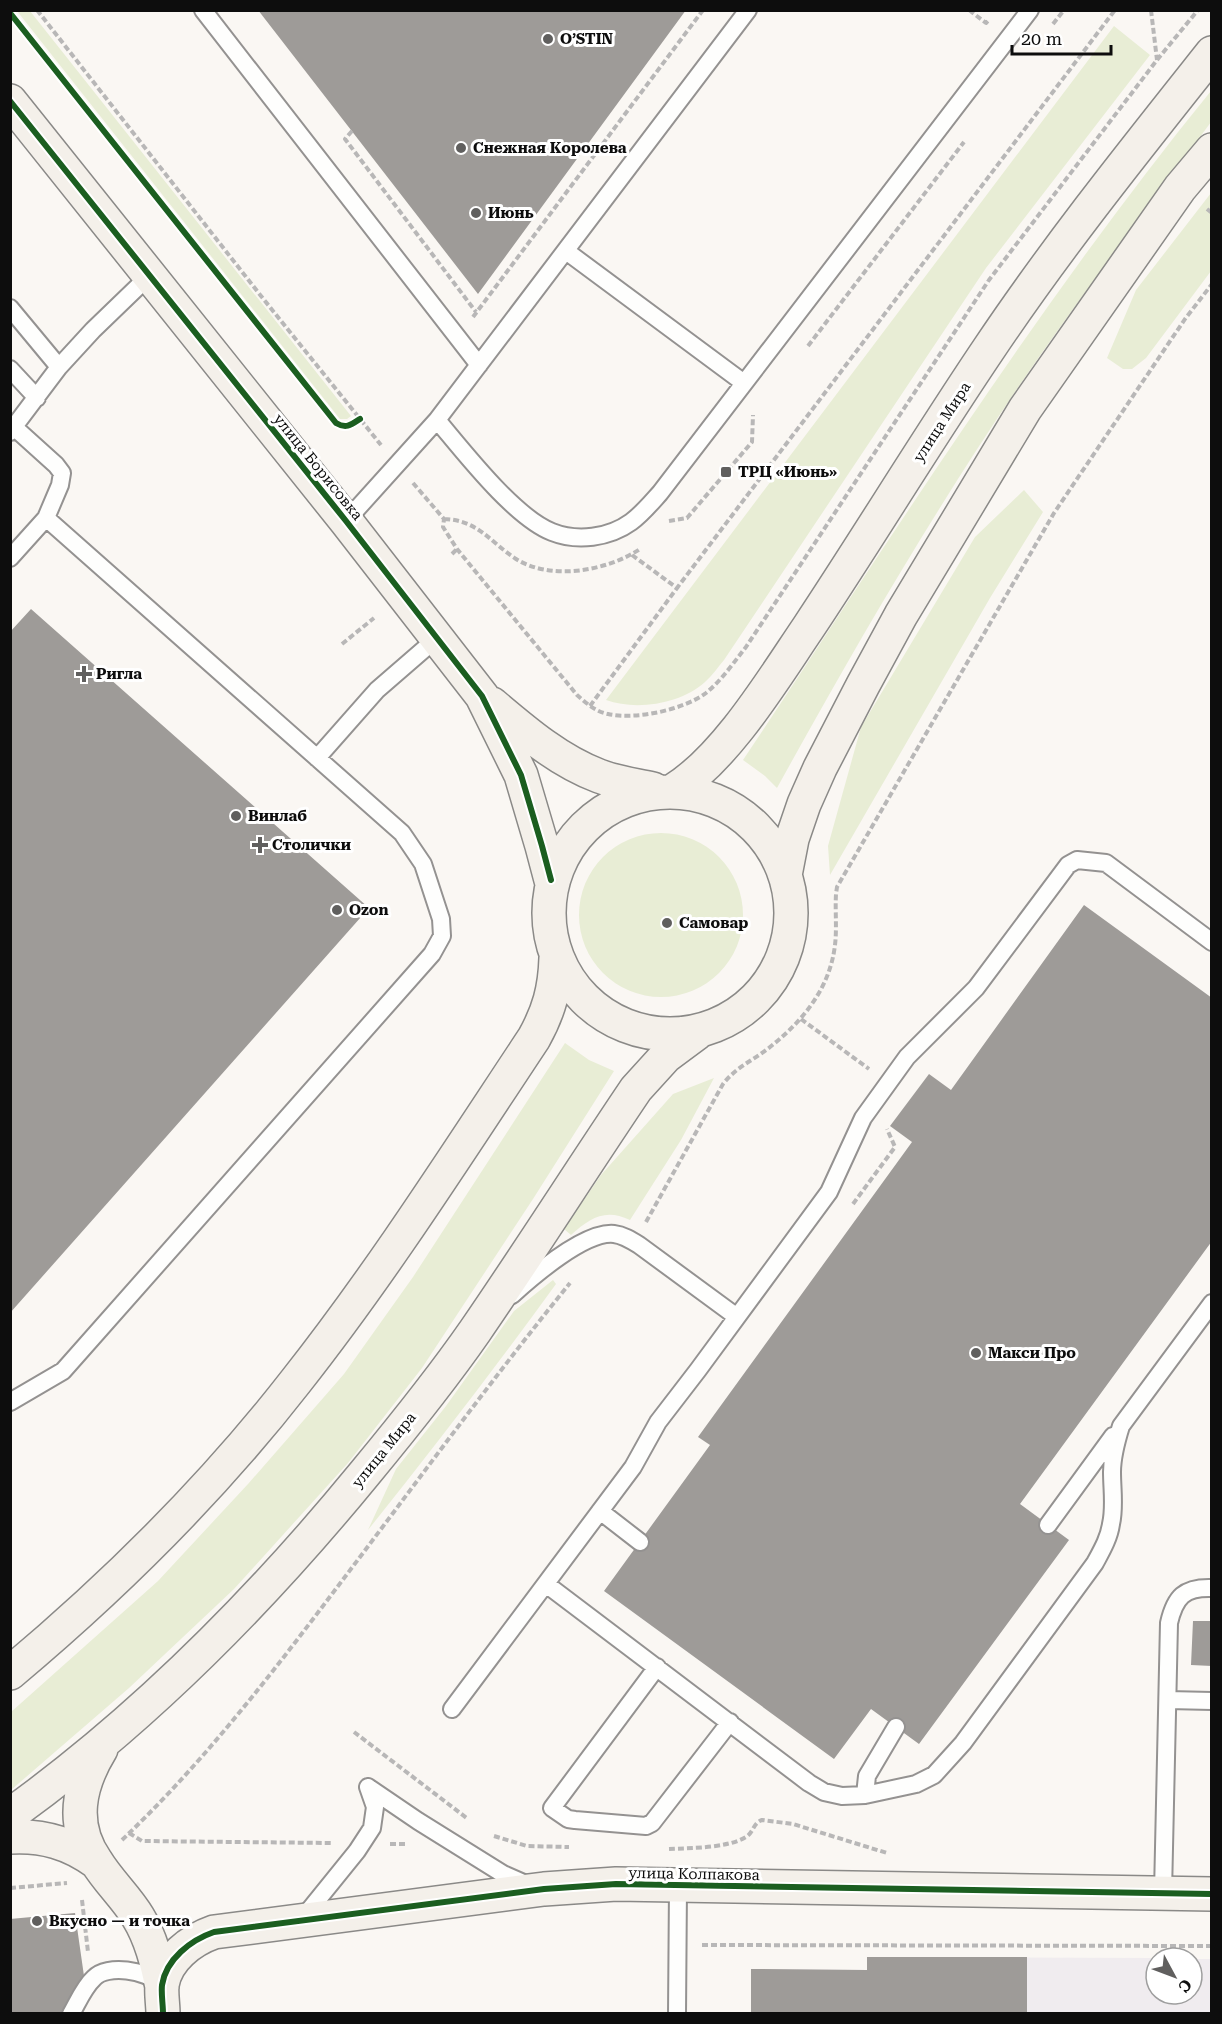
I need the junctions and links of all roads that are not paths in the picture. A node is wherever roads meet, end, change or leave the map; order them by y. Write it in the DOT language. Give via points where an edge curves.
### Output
graph roads {
  1 [pos="203,10"];
  2 [pos="748,10"];
  3 [pos="1030,10"];
  4 [pos="1212,53"];
  5 [pos="10,101"];
  6 [pos="1212,150"];
  7 [pos="566,251"];
  8 [pos="150,275"];
  9 [pos="10,308"];
  10 [pos="480,365"];
  11 [pos="59,367"];
  12 [pos="10,369"];
  13 [pos="744,383"];
  14 [pos="37,398"];
  15 [pos="437,420"];
  16 [pos="13,430"];
  17 [pos="46,518"];
  18 [pos="346,521"];
  19 [pos="10,558"];
  20 [pos="437,638"];
  21 [pos="482,696"];
  22 [pos="317,758"];
  23 [pos="664,789"];
  24 [pos="785,875"];
  25 [pos="551,880"];
  26 [pos="1212,942"];
  27 [pos="556,958"];
  28 [pos="697,1033"];
  29 [pos="1212,1303"];
  30 [pos="737,1317"];
  31 [pos="474,1331"];
  32 [pos="10,1402"];
  33 [pos="1121,1426"];
  34 [pos="600,1511"];
  35 [pos="1048,1525"];
  36 [pos="640,1542"];
  37 [pos="546,1584"];
  38 [pos="1212,1588"];
  39 [pos="657,1667"];
  40 [pos="10,1672"];
  41 [pos="1168,1700"];
  42 [pos="1212,1701"];
  43 [pos="452,1709"];
  44 [pos="730,1722"];
  45 [pos="896,1727"];
  46 [pos="108,1738"];
  47 [pos="865,1795"];
  48 [pos="10,1815"];
  49 [pos="10,1837"];
  50 [pos="84,1872"];
  51 [pos="678,1887"];
  52 [pos="544,1889"];
  53 [pos="1163,1893"];
  54 [pos="1212,1894"];
  55 [pos="132,1907"];
  56 [pos="302,1920"];
  57 [pos="214,1932"];
  58 [pos="163,2000"];
  59 [pos="71,2013"];
  60 [pos="677,2013"];
  1 -- 10 [label="lane"];
  2 -- 7 [label="lane"];
  3 -- 13 [label="lane"];
  4 -- 23 [label="main road, улица Мира" via="1080,223 989,349 773,679 696,775"];
  5 -- 8 [label="main road, улица Борисовка"];
  6 -- 24 [label="main road" via="1180,188 1025,409 907,605 820,768 795,830"];
  7 -- 10 [label="lane"];
  7 -- 13 [label="lane"];
  8 -- 11 [label="lane"];
  8 -- 18 [label="main road, улица Борисовка"];
  9 -- 11 [label="lane"];
  10 -- 15 [label="lane"];
  11 -- 14 [label="lane"];
  12 -- 14 [label="lane"];
  13 -- 15 [label="lane" via="647,508 624,526 582,538 552,532 519,510"];
  14 -- 16 [label="lane"];
  15 -- 18 [label="lane"];
  16 -- 17 [label="lane" via="62,473"];
  17 -- 19 [label="lane"];
  17 -- 22 [label="lane"];
  18 -- 20 [label="main road, улица Борисовка"];
  20 -- 21 [label="main road, улица Борисовка"];
  20 -- 22 [label="lane" via="377,690"];
  21 -- 23 [label="main road, улица Борисовка" via="527,734 572,764 600,777"];
  21 -- 25 [label="main road, улица Борисовка" via="520,775"];
  22 -- 32 [label="lane" via="402,833 413,848 423,864 441,919 442,936 432,954 63,1371"];
  23 -- 24 [label="main road, улица Борисовка" via="707,800 741,817 766,844"];
  23 -- 25 [label="main road, улица Мира" via="613,804 598,815 558,859"];
  24 -- 28 [label="main road" via="793,906 793,929 776,975 754,1004 732,1022"];
  25 -- 27 [label="main road" via="547,925"];
  26 -- 30 [label="lane" via="1106,863 1077,860 1068,865 976,988 920,1043 888,1083 855,1131 829,1192"];
  27 -- 28 [label="main road" via="587,1000 621,1022 666,1033"];
  27 -- 40 [label="main road" via="546,1016 534,1038 363,1292 296,1382 143,1554"];
  28 -- 31 [label="main road, улица Мира" via="666,1056 636,1089"];
  29 -- 33 [label="lane"];
  30 -- 31 [label="lane" via="639,1245 621,1235 607,1234 588,1239 564,1254"];
  30 -- 34 [label="lane" via="658,1422 633,1467"];
  31 -- 46 [label="main road, улица Мира" via="410,1418 310,1538 186,1669"];
  33 -- 35 [label="lane"];
  33 -- 47 [label="lane" via="1113,1449 1112,1524 1095,1563 950,1759 916,1784"];
  34 -- 36 [label="lane"];
  34 -- 37 [label="lane"];
  37 -- 39 [label="lane"];
  37 -- 43 [label="lane"];
  38 -- 41 [label="lane" via="1188,1591 1172,1608"];
  39 -- 44 [label="lane"];
  39 -- 44 [label="lane" via="552,1808 557,1812 575,1820 645,1826 652,1823"];
  41 -- 42 [label="lane"];
  41 -- 53 [label="lane"];
  44 -- 47 [label="lane" via="824,1792"];
  45 -- 47 [label="lane" via="867,1776"];
  46 -- 48 [label="main road, улица Мира"];
  46 -- 50 [label="main road" via="88,1773 80,1801"];
  49 -- 50 [label="main road" via="51,1839 81,1851"];
  50 -- 55 [label="main road"];
  51 -- 52 [label="main road, улица Колпакова" via="616,1884"];
  51 -- 53 [label="main road, улица Колпакова"];
  51 -- 60 [label="lane"];
  52 -- 56 [label="main road, улица Колпакова"];
  52 -- 56 [label="lane" via="503,1874 368,1787 373,1795 372,1828"];
  53 -- 54 [label="main road, улица Колпакова"];
  55 -- 57 [label="main road" via="169,1926"];
  55 -- 58 [label="main road" via="153,1950"];
  56 -- 57 [label="main road, улица Колпакова"];
  57 -- 58 [label="main road, улица Колпакова" via="201,1936 171,1964 164,1976"];
  58 -- 59 [label="lane" via="149,1976 123,1971 101,1973"];
}
